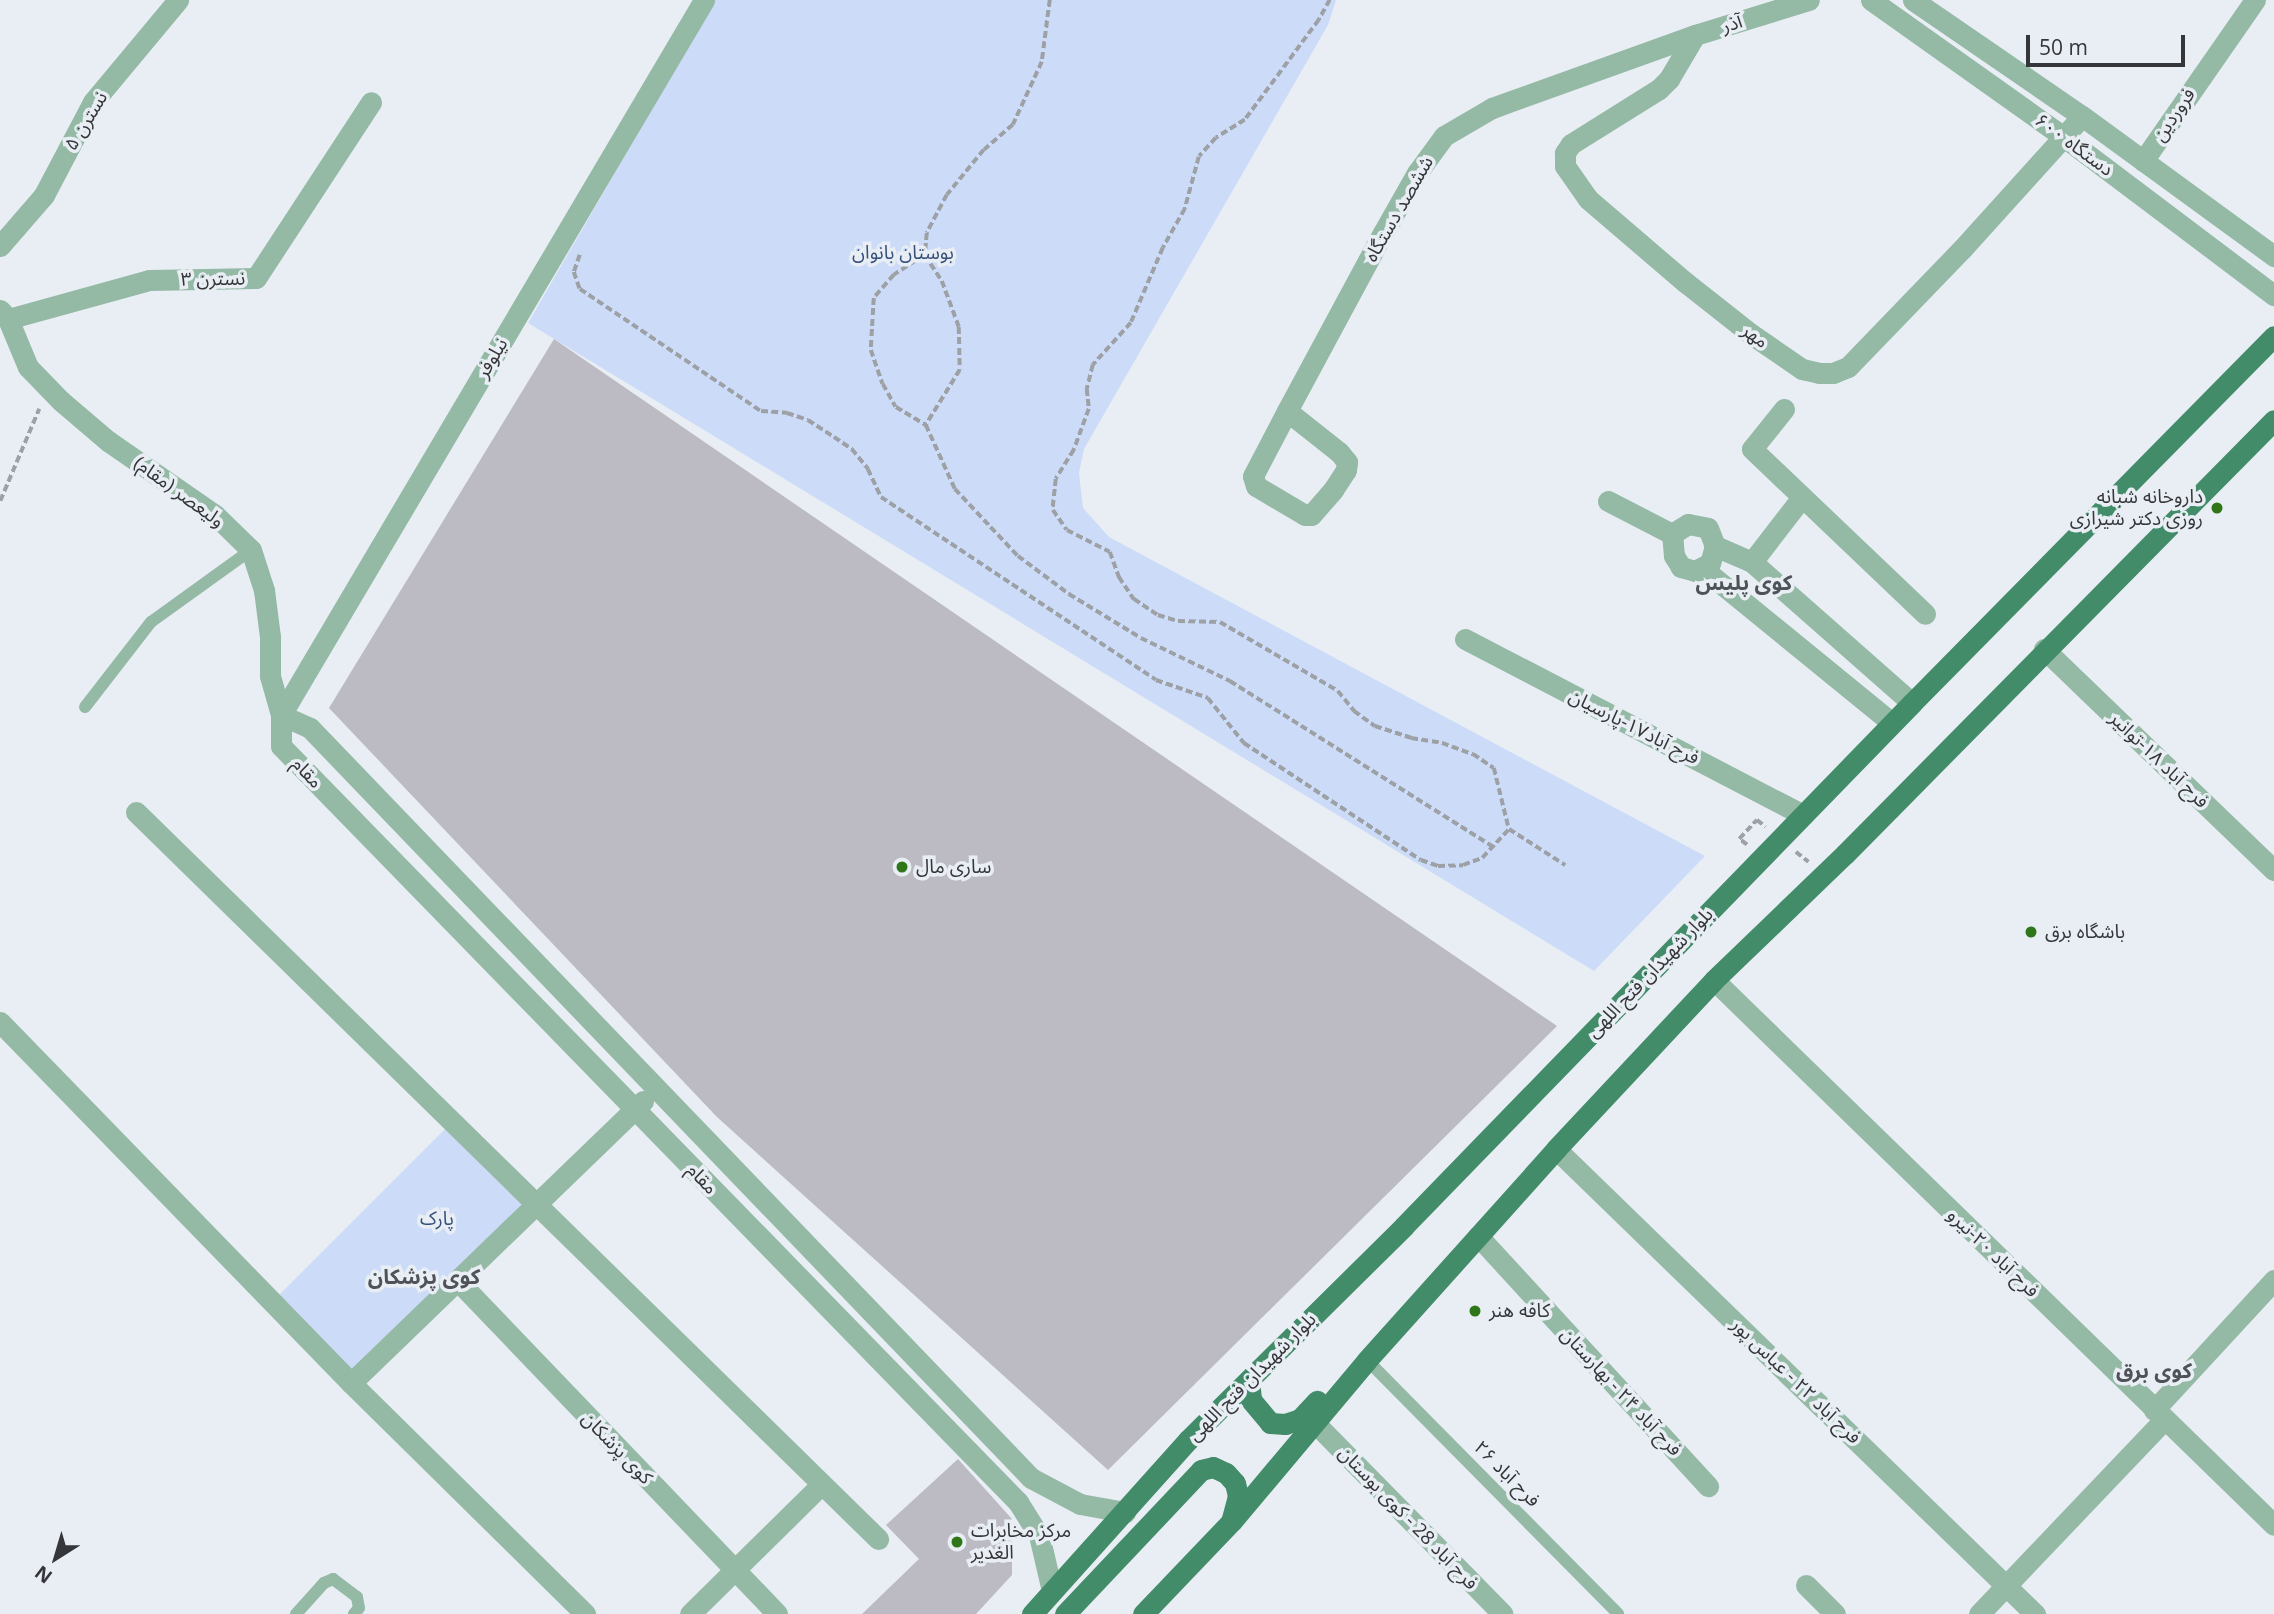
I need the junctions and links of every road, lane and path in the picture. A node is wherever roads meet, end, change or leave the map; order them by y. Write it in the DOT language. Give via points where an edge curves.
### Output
graph roads {
  1 [pos="178,0"];
  2 [pos="704,0"];
  3 [pos="1050,0"];
  4 [pos="1330,0"];
  5 [pos="1809,0"];
  6 [pos="1871,0"];
  7 [pos="1913,0"];
  8 [pos="2255,0"];
  9 [pos="1695,35"];
  10 [pos="371,102"];
  11 [pos="2082,116"];
  12 [pos="2064,137"];
  13 [pos="2143,161"];
  14 [pos="0,246"];
  15 [pos="582,248"];
  16 [pos="925,255"];
  17 [pos="2274,256"];
  18 [pos="2274,295"];
  19 [pos="4,314"];
  20 [pos="2274,336"];
  21 [pos="48,387"];
  22 [pos="1784,409"];
  23 [pos="1287,411"];
  24 [pos="926,425"];
  25 [pos="2271,431"];
  26 [pos="1802,497"];
  27 [pos="0,501"];
  28 [pos="1608,501"];
  29 [pos="1672,534"];
  30 [pos="1715,546"];
  31 [pos="251,550"];
  32 [pos="1752,562"];
  33 [pos="1702,568"];
  34 [pos="1925,614"];
  35 [pos="1465,639"];
  36 [pos="2044,649"];
  37 [pos="1912,703"];
  38 [pos="85,707"];
  39 [pos="281,715"];
  40 [pos="1892,723"];
  41 [pos="136,812"];
  42 [pos="1803,815"];
  43 [pos="1757,820"];
  44 [pos="1509,830"];
  45 [pos="1739,839"];
  46 [pos="1494,847"];
  47 [pos="1565,865"];
  48 [pos="2274,870"];
  49 [pos="1714,979"];
  50 [pos="0,1022"];
  51 [pos="654,1090"];
  52 [pos="634,1110"];
  53 [pos="1556,1149"];
  54 [pos="537,1204"];
  55 [pos="1478,1236"];
  56 [pos="2274,1280"];
  57 [pos="457,1281"];
  58 [pos="1422,1299"];
  59 [pos="1367,1360"];
  60 [pos="1249,1380"];
  61 [pos="351,1383"];
  62 [pos="2159,1415"];
  63 [pos="1314,1422"];
  64 [pos="822,1484"];
  65 [pos="1707,1486"];
  66 [pos="1125,1512"];
  67 [pos="1232,1521"];
  68 [pos="2274,1525"];
  69 [pos="878,1539"];
  70 [pos="735,1571"];
  71 [pos="1806,1585"];
  72 [pos="2006,1585"];
  73 [pos="1052,1591"];
  74 [pos="296,1614"];
  75 [pos="354,1614"];
  76 [pos="585,1614"];
  77 [pos="690,1614"];
  78 [pos="777,1614"];
  79 [pos="1032,1614"];
  80 [pos="1065,1614"];
  81 [pos="1143,1614"];
  82 [pos="1503,1614"];
  83 [pos="1618,1614"];
  84 [pos="1835,1614"];
  85 [pos="1979,1614"];
  86 [pos="2035,1614"];
  1 -- 14 [label="street, نسترن ۵" via="93,102 44,195"];
  2 -- 39 [label="street, نیلوفر"];
  3 -- 16 [label="path" via="1042,62 1013,125 984,150 947,195 927,233"];
  4 -- 44 [label="path" via="1245,120 1216,138 1199,158 1185,209 1131,323 1093,365 1087,389 1089,409 1074,450 1056,479 1053,510 1067,530 1111,552 1119,577 1134,599 1158,615 1178,621 1220,622 1338,691 1375,726 1473,754 1494,768"];
  5 -- 9 [label="street, آذر"];
  6 -- 12 [label="street, ۶۰۰ دستگاه"];
  7 -- 11 [label="street, ۶۰۰ دستگاه"];
  8 -- 13 [label="street, فروردین"];
  9 -- 12 [label="street, مهر" via="1669,79 1571,144 1565,166 1588,199 1685,282 1802,369 1833,373 1848,367"];
  9 -- 23 [label="street, ششصد دستگاه" via="1492,108 1444,136 1417,173"];
  10 -- 19 [label="street, نسترن ۳" via="256,278 150,279"];
  11 -- 12 [label="street, مهر"];
  11 -- 13 [label="street, ۶۰۰ دستگاه"];
  12 -- 18 [label="street, ۶۰۰ دستگاه"];
  13 -- 17 [label="street, ۶۰۰ دستگاه"];
  15 -- 46 [label="path" via="575,272 580,289 761,411 808,420 835,437 868,469 881,497 1156,680 1208,698 1244,743 1295,778 1421,860 1438,866 1463,865"];
  16 -- 24 [label="path" via="942,281 959,327 960,370"];
  16 -- 24 [label="path" via="894,275 874,298 871,350 896,407"];
  19 -- 21 [label="street, ولیعصر (مقام)" via="28,367"];
  20 -- 37 [label="main road, بلوار شهیدان فتح اللهی"];
  21 -- 27 [label="path"];
  21 -- 31 [label="street, ولیعصر (مقام)" via="108,441 215,515"];
  22 -- 26 [label="street" via="1752,449"];
  23 -- 23 [label="street, ششصد دستگاه" via="1347,462 1333,490 1311,515 1254,481"];
  24 -- 46 [label="path" via="955,489 1018,556 1069,594 1141,638 1230,681"];
  25 -- 36 [label="main road"];
  26 -- 32 [label="street"];
  26 -- 34 [label="street"];
  28 -- 29 [label="street"];
  29 -- 30 [label="street" via="1688,524 1708,528"];
  29 -- 33 [label="street" via="1674,556 1681,567"];
  30 -- 32 [label="street"];
  30 -- 33 [label="street" via="1710,563"];
  31 -- 38 [label="lane" via="151,622"];
  31 -- 39 [label="street, ولیعصر (مقام)" via="264,590 270,676"];
  32 -- 37 [label="street"];
  33 -- 40 [label="street"];
  35 -- 42 [label="street, فرح آباد۱۷-پارسیان"];
  36 -- 48 [label="street, فرح آباد ۱۸-توانیر"];
  36 -- 49 [label="main road" via="1845,854"];
  37 -- 40 [label="main road, بلوار شهیدان فتح اللهی"];
  39 -- 51 [label="street, مقام" via="310,728"];
  39 -- 52 [label="street, مقام" via="281,746"];
  40 -- 42 [label="main road, بلوار شهیدان فتح اللهی"];
  41 -- 54 [label="street"];
  42 -- 60 [label="main road, بلوار شهیدان فتح اللهی"];
  43 -- 45 [label="path"];
  44 -- 46 [label="path"];
  44 -- 47 [label="path"];
  49 -- 53 [label="main road"];
  49 -- 62 [label="street, فرح آباد ۲۰-نیرو"];
  50 -- 61 [label="street"];
  51 -- 52 [label="street"];
  51 -- 66 [label="street, مقام" via="1031,1478 1080,1504"];
  52 -- 54 [label="street"];
  52 -- 73 [label="street, مقام" via="1018,1502 1039,1535"];
  53 -- 55 [label="main road"];
  53 -- 72 [label="street, فرح آباد ۲۲ - عباس پور"];
  54 -- 57 [label="street"];
  54 -- 64 [label="street"];
  55 -- 58 [label="main road"];
  55 -- 65 [label="street, فرح آباد ۲۴ - بهارستان"];
  56 -- 62 [label="street"];
  57 -- 61 [label="street"];
  57 -- 70 [label="street, کوی پزشکان"];
  58 -- 59 [label="main road"];
  58 -- 60 [label="main road" via="1398,1314 1300,1419 1270,1423 1251,1400"];
  59 -- 63 [label="main road"];
  59 -- 83 [label="lane, فرح آباد ۲۶"];
  60 -- 66 [label="main road, بلوار شهیدان فتح اللهی"];
  61 -- 76 [label="street"];
  62 -- 68 [label="street, فرح آباد ۲۰-نیرو"];
  62 -- 72 [label="street"];
  63 -- 67 [label="main road"];
  63 -- 82 [label="street, فرح آباد 28 - کوی بوستان"];
  64 -- 69 [label="street"];
  64 -- 70 [label="street"];
  66 -- 73 [label="main road, بلوار شهیدان فتح اللهی"];
  67 -- 80 [label="main road" via="1238,1496 1235,1483 1213,1467 1202,1470"];
  67 -- 81 [label="main road"];
  70 -- 77 [label="street"];
  70 -- 78 [label="street, کوی پزشکان"];
  71 -- 84 [label="street"];
  72 -- 85 [label="street"];
  72 -- 86 [label="street, فرح آباد ۲۲ - عباس پور"];
  73 -- 79 [label="main road, بلوار شهیدان فتح اللهی"];
  74 -- 75 [label="lane" via="333,1578 357,1597 359,1608"];
}
